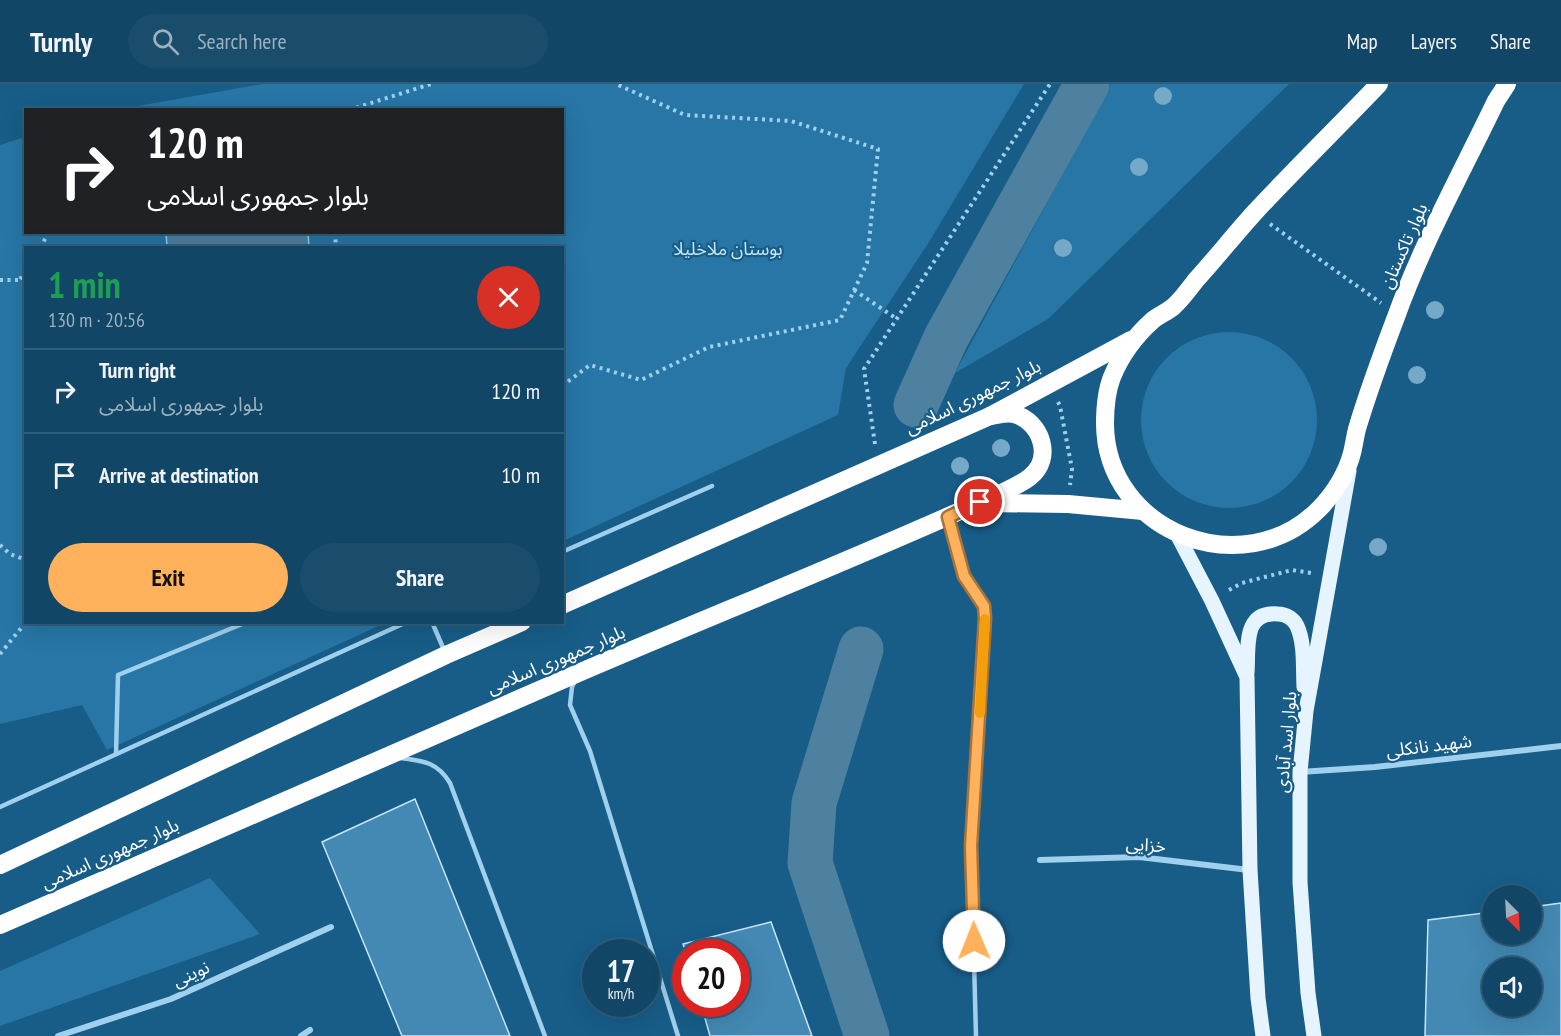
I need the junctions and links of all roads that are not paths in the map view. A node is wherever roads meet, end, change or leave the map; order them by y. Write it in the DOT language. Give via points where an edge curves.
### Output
graph roads {
  1 [pos="1379,84"];
  2 [pos="1507,84"];
  3 [pos="1135,338"];
  4 [pos="990,416"];
  5 [pos="1352,455"];
  6 [pos="712,486"];
  7 [pos="980,502"];
  8 [pos="1143,511"];
  9 [pos="948,517"];
  10 [pos="1177,534"];
  11 [pos="564,551"];
  12 [pos="564,603"];
  13 [pos="242,624"];
  14 [pos="403,624"];
  15 [pos="433,624"];
  16 [pos="517,624"];
  17 [pos="446,655"];
  18 [pos="582,672"];
  19 [pos="1247,677"];
  20 [pos="1306,711"];
  21 [pos="1561,746"];
  22 [pos="116,754"];
  23 [pos="389,756"];
  24 [pos="1300,772"];
  25 [pos="0,807"];
  26 [pos="1040,860"];
  27 [pos="0,865"];
  28 [pos="1250,870"];
  29 [pos="0,925"];
  30 [pos="331,927"];
  31 [pos="310,1030"];
  32 [pos="58,1036"];
  33 [pos="301,1036"];
  34 [pos="545,1036"];
  35 [pos="678,1036"];
  36 [pos="976,1036"];
  37 [pos="1263,1036"];
  38 [pos="1314,1036"];
  1 -- 3 [label="highway" via="1254,213 1173,308"];
  2 -- 5 [label="highway, بلوار تاکستان" via="1437,222 1396,314 1356,432"];
  3 -- 4 [label="highway, بلوار جمهوری اسلامی"];
  3 -- 8 [label="highway, بلوار تاکستان" via="1110,381 1105,436 1112,464"];
  4 -- 7 [label="highway" via="1007,413 1030,422 1037,429 1042,455 1029,478"];
  4 -- 12 [label="highway, بلوار جمهوری اسلامی"];
  5 -- 10 [label="highway, بلوار تاکستان" via="1345,474 1319,509 1284,534 1230,545 1198,542"];
  5 -- 20 [label="main road, بلوار اسد آبادی"];
  6 -- 11 [label="lane"];
  7 -- 8 [label="highway, بلوار جمهوری اسلامی"];
  7 -- 9 [label="highway, بلوار جمهوری اسلامی"];
  8 -- 10 [label="highway, بلوار تاکستان"];
  9 -- 18 [label="highway, بلوار جمهوری اسلامی"];
  9 -- 36 [label="lane" via="964,576 984,606 985,618 971,846"];
  10 -- 19 [label="main road, بلوار اسد آبادی"];
  13 -- 22 [label="lane" via="118,675"];
  14 -- 22 [label="lane"];
  15 -- 17 [label="lane"];
  16 -- 17 [label="highway, بلوار جمهوری اسلامی"];
  17 -- 27 [label="highway, بلوار جمهوری اسلامی"];
  18 -- 23 [label="highway, بلوار جمهوری اسلامی"];
  18 -- 35 [label="lane" via="572,687 570,705 590,752"];
  19 -- 20 [label="main road" via="1253,621 1258,616 1285,614 1294,621 1299,635"];
  19 -- 28 [label="main road, بلوار اسد آبادی"];
  20 -- 24 [label="main road, بلوار اسد آبادی"];
  21 -- 24 [label="street, شهید نانکلی"];
  22 -- 25 [label="lane"];
  23 -- 29 [label="highway, بلوار جمهوری اسلامی"];
  23 -- 34 [label="lane" via="426,762 443,772"];
  24 -- 38 [label="main road, بلوار اسد آبادی" via="1300,882"];
  26 -- 28 [label="street, خزایی" via="1139,857"];
  28 -- 37 [label="main road, بلوار اسد آبادی"];
  30 -- 32 [label="street, نوینی" via="171,999"];
  31 -- 33 [label="street"];
}
